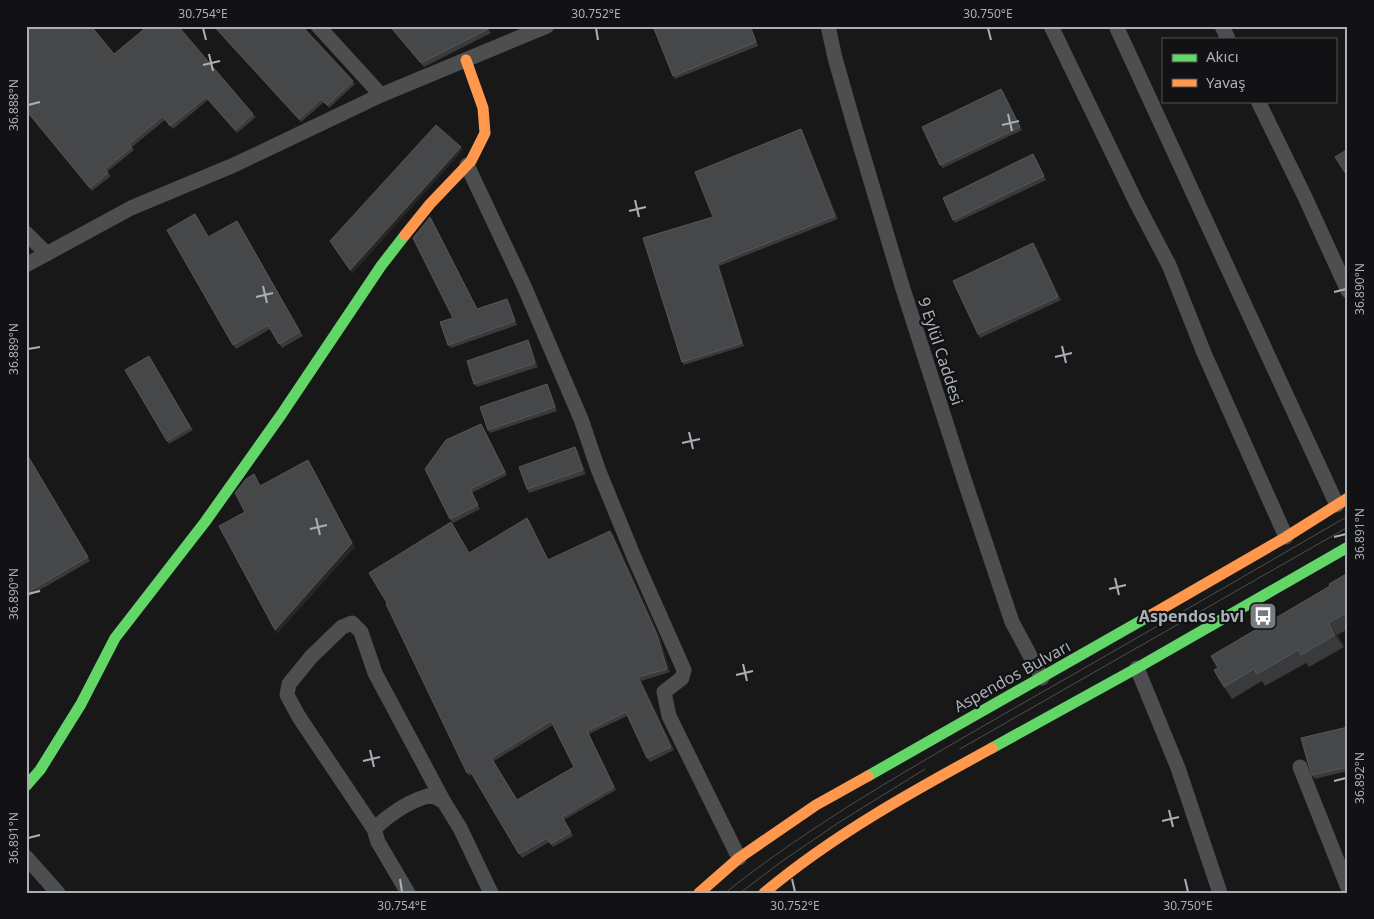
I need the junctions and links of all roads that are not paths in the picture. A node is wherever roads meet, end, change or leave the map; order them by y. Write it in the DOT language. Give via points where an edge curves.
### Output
graph roads {
  1 [pos="318,26"];
  2 [pos="546,26"];
  3 [pos="828,26"];
  4 [pos="1051,26"];
  5 [pos="1116,26"];
  6 [pos="1222,26"];
  7 [pos="1228,38"];
  8 [pos="466,60"];
  9 [pos="381,94"];
  10 [pos="1258,102"];
  11 [pos="467,165"];
  12 [pos="26,233"];
  13 [pos="46,254"];
  14 [pos="26,265"];
  15 [pos="1348,291"];
  16 [pos="1342,501"];
  17 [pos="1286,537"];
  18 [pos="1348,547"];
  19 [pos="1137,668"];
  20 [pos="1042,678"];
  21 [pos="1300,767"];
  22 [pos="26,786"];
  23 [pos="444,802"];
  24 [pos="374,829"];
  25 [pos="26,856"];
  26 [pos="739,858"];
  27 [pos="1348,888"];
  28 [pos="58,893"];
  29 [pos="408,893"];
  30 [pos="491,893"];
  31 [pos="699,893"];
  32 [pos="764,893"];
  33 [pos="1220,893"];
  1 -- 9 [label="street"];
  2 -- 8 [label="street"];
  3 -- 20 [label="street, 9 Eylül Caddesi" via="903,289 964,479 1012,622"];
  4 -- 17 [label="street" via="1169,265 1204,353"];
  5 -- 16 [label="street"];
  6 -- 7 [label="street"];
  8 -- 9 [label="street"];
  8 -- 11 [label="main road" via="483,108 485,133"];
  9 -- 13 [label="street" via="234,165 131,208"];
  10 -- 15 [label="street"];
  11 -- 22 [label="main road" via="430,204 381,266 216,507 115,638 81,704 40,770"];
  11 -- 26 [label="street" via="524,286 581,419 630,548 684,670 682,678 664,692 669,716"];
  12 -- 13 [label="street"];
  13 -- 14 [label="street"];
  16 -- 17 [label="main road, Aspendos Bulvarı"];
  17 -- 20 [label="main road, Aspendos Bulvarı"];
  18 -- 19 [label="main road"];
  19 -- 32 [label="main road" via="851,829"];
  19 -- 33 [label="street" via="1178,768"];
  20 -- 26 [label="main road, Aspendos Bulvarı" via="816,805"];
  21 -- 27 [label="street"];
  23 -- 24 [label="street" via="431,795 416,799 389,814"];
  23 -- 24 [label="street" via="375,673 361,632 352,623 342,627 311,657 289,684 287,695"];
  23 -- 30 [label="street"];
  24 -- 29 [label="street" via="378,842"];
  25 -- 28 [label="street"];
  26 -- 31 [label="main road, Aspendos Bulvarı"];
}
